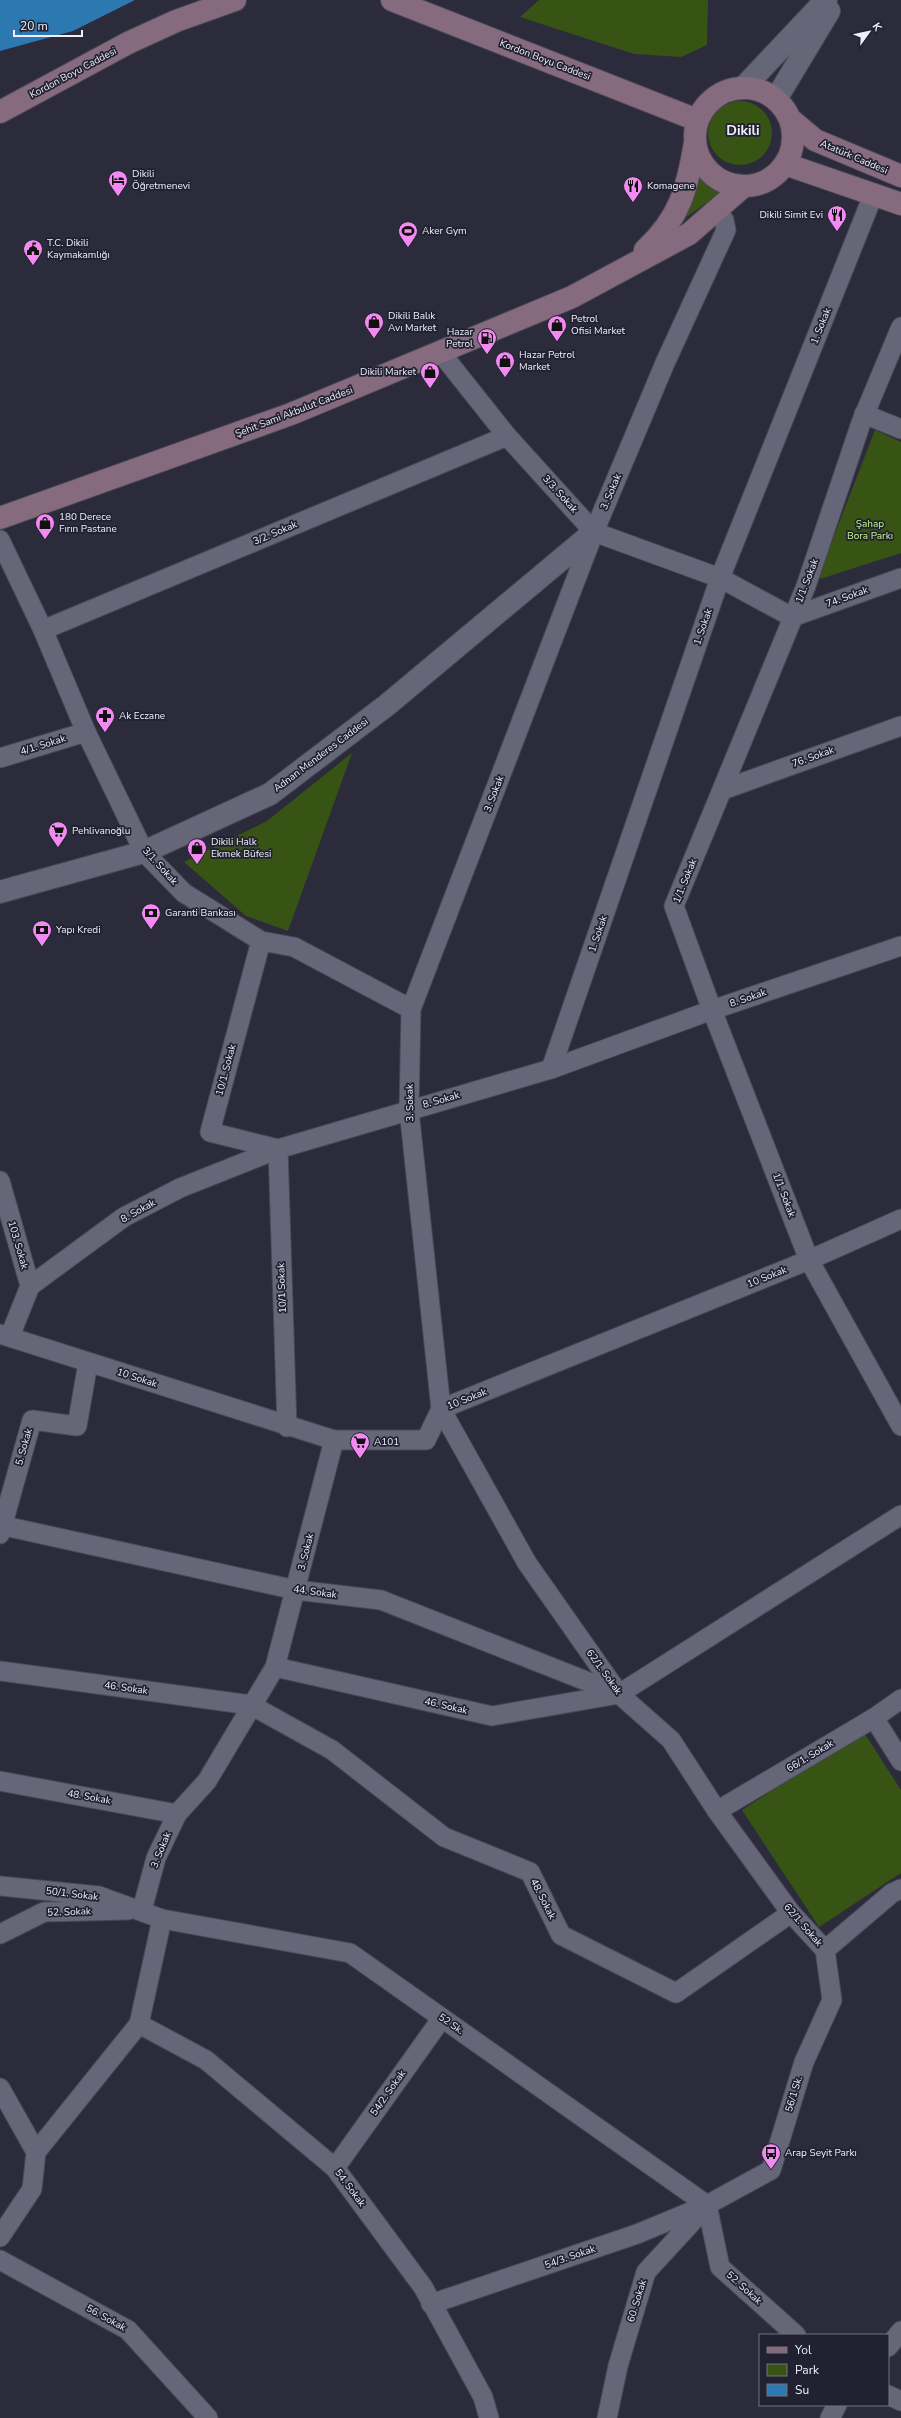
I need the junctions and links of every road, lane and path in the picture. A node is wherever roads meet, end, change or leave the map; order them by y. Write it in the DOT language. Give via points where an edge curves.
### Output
graph roads {
  1 [pos="236,0"];
  2 [pos="392,0"];
  3 [pos="826,0"];
  4 [pos="836,0"];
  5 [pos="744,87"];
  6 [pos="776,99"];
  7 [pos="0,112"];
  8 [pos="790,119"];
  9 [pos="697,120"];
  10 [pos="697,150"];
  11 [pos="785,164"];
  12 [pos="901,176"];
  13 [pos="744,186"];
  14 [pos="874,193"];
  15 [pos="901,204"];
  16 [pos="716,212"];
  17 [pos="624,268"];
  18 [pos="901,327"];
  19 [pos="441,353"];
  20 [pos="864,414"];
  21 [pos="901,429"];
  22 [pos="508,436"];
  23 [pos="0,518"];
  24 [pos="594,532"];
  25 [pos="0,540"];
  26 [pos="720,578"];
  27 [pos="901,578"];
  28 [pos="792,617"];
  29 [pos="43,630"];
  30 [pos="901,726"];
  31 [pos="86,732"];
  32 [pos="0,758"];
  33 [pos="724,789"];
  34 [pos="144,852"];
  35 [pos="0,892"];
  36 [pos="261,941"];
  37 [pos="901,946"];
  38 [pos="412,1009"];
  39 [pos="712,1010"];
  40 [pos="551,1069"];
  41 [pos="408,1110"];
  42 [pos="278,1149"];
  43 [pos="0,1181"];
  44 [pos="901,1219"];
  45 [pos="809,1260"];
  46 [pos="30,1286"];
  47 [pos="5,1335"];
  48 [pos="88,1363"];
  49 [pos="441,1409"];
  50 [pos="901,1426"];
  51 [pos="287,1427"];
  52 [pos="334,1440"];
  53 [pos="901,1515"];
  54 [pos="1,1528"];
  55 [pos="296,1590"];
  56 [pos="275,1667"];
  57 [pos="0,1671"];
  58 [pos="619,1694"];
  59 [pos="901,1699"];
  60 [pos="251,1705"];
  61 [pos="874,1718"];
  62 [pos="901,1761"];
  63 [pos="0,1781"];
  64 [pos="717,1811"];
  65 [pos="177,1814"];
  66 [pos="0,1886"];
  67 [pos="901,1889"];
  68 [pos="142,1910"];
  69 [pos="791,1913"];
  70 [pos="162,1919"];
  71 [pos="0,1934"];
  72 [pos="825,1950"];
  73 [pos="442,2018"];
  74 [pos="139,2024"];
  75 [pos="0,2088"];
  76 [pos="36,2152"];
  77 [pos="335,2168"];
  78 [pos="707,2205"];
  79 [pos="0,2237"];
  80 [pos="0,2260"];
  81 [pos="432,2304"];
  82 [pos="901,2331"];
  83 [pos="795,2334"];
  84 [pos="889,2346"];
  85 [pos="889,2395"];
  86 [pos="901,2401"];
  87 [pos="836,2406"];
  88 [pos="208,2418"];
  89 [pos="489,2418"];
  90 [pos="607,2418"];
  91 [pos="830,2418"];
  1 -- 7 [label="main road, Kordon Boyu Caddesi" via="176,21 128,43"];
  2 -- 9 [label="main road, Kordon Boyu Caddesi"];
  3 -- 5 [label="street"];
  4 -- 6 [label="street"];
  5 -- 6 [label="main road" via="767,93"];
  5 -- 9 [label="main road" via="729,89 716,96 704,107"];
  6 -- 8 [label="main road"];
  8 -- 11 [label="main road" via="793,134 791,150"];
  8 -- 12 [label="main road, Atatürk Caddesi" via="815,140"];
  9 -- 10 [label="main road"];
  10 -- 13 [label="main road" via="706,169 717,178 730,184"];
  10 -- 17 [label="main road, Şehit Sami Akbulut Caddesi" via="685,193 675,214 662,234"];
  11 -- 13 [label="main road" via="774,176 760,183"];
  11 -- 14 [label="main road"];
  13 -- 16 [label="main road, Şehit Sami Akbulut Caddesi"];
  14 -- 15 [label="main road"];
  14 -- 26 [label="street, 1. Sokak"];
  16 -- 17 [label="main road, Şehit Sami Akbulut Caddesi" via="689,234"];
  16 -- 24 [label="street, 3. Sokak" via="724,220 726,230 665,363"];
  17 -- 19 [label="main road, Şehit Sami Akbulut Caddesi" via="572,297"];
  18 -- 20 [label="street, 1/1. Sokak"];
  19 -- 22 [label="street, 3/3. Sokak"];
  19 -- 23 [label="main road, Şehit Sami Akbulut Caddesi" via="291,414"];
  20 -- 21 [label="street"];
  20 -- 28 [label="street, 1/1. Sokak" via="806,586"];
  22 -- 24 [label="street, 3/3. Sokak"];
  22 -- 29 [label="street, 3/2. Sokak"];
  24 -- 26 [label="street, 3/3. Sokak"];
  24 -- 34 [label="street, Adnan Menderes Caddesi" via="387,705 270,794"];
  24 -- 38 [label="street, 3. Sokak"];
  25 -- 29 [label="street, 3/1. Sokak"];
  26 -- 28 [label="street, 3/3. Sokak"];
  26 -- 40 [label="street, 1. Sokak"];
  27 -- 28 [label="street, 74. Sokak"];
  28 -- 33 [label="street, 1/1. Sokak"];
  29 -- 31 [label="street, 3/1. Sokak"];
  30 -- 33 [label="street, 76. Sokak"];
  31 -- 32 [label="street, 4/1. Sokak"];
  31 -- 34 [label="street, 3/1. Sokak"];
  33 -- 39 [label="street, 1/1. Sokak" via="674,906"];
  34 -- 35 [label="street, Adnan Menderes Caddesi"];
  34 -- 36 [label="street, 3/1. Sokak" via="184,893"];
  36 -- 38 [label="street, 3/1. Sokak" via="294,947"];
  36 -- 42 [label="street, 10/1. Sokak" via="210,1132"];
  37 -- 39 [label="street, 8. Sokak"];
  38 -- 41 [label="street, 3. Sokak"];
  39 -- 40 [label="street, 8. Sokak"];
  39 -- 45 [label="street, 1/1. Sokak"];
  40 -- 41 [label="street, 8. Sokak"];
  41 -- 42 [label="street, 8. Sokak"];
  41 -- 49 [label="street, 3. Sokak"];
  42 -- 46 [label="street, 8. Sokak" via="180,1188 124,1217"];
  42 -- 51 [label="street, 10/1 Sokak"];
  43 -- 46 [label="street, 103. Sokak"];
  44 -- 45 [label="street, 10 Sokak"];
  45 -- 49 [label="street, 10 Sokak"];
  45 -- 50 [label="street, 1/1. Sokak"];
  46 -- 47 [label="street"];
  47 -- 48 [label="street, 10 Sokak"];
  48 -- 51 [label="street, 10 Sokak"];
  48 -- 54 [label="street, 5. Sokak" via="77,1426 32,1420"];
  49 -- 52 [label="street, 10 Sokak" via="426,1440"];
  49 -- 58 [label="street, 62/1. Sokak" via="527,1563"];
  51 -- 52 [label="street, 10 Sokak"];
  52 -- 55 [label="street, 3. Sokak"];
  53 -- 58 [label="street"];
  54 -- 55 [label="street, 44. Sokak"];
  55 -- 56 [label="street, 3. Sokak"];
  55 -- 58 [label="street, 44. Sokak" via="381,1600"];
  56 -- 58 [label="street, 46. Sokak" via="492,1716"];
  56 -- 60 [label="street, 3. Sokak"];
  57 -- 60 [label="street, 46. Sokak"];
  58 -- 64 [label="street, 62/1. Sokak" via="671,1740"];
  59 -- 61 [label="street, 66/1. Sokak"];
  60 -- 65 [label="street, 3. Sokak" via="207,1781"];
  60 -- 69 [label="street, 48. Sokak" via="332,1750 444,1838 530,1872 561,1935 676,1993"];
  61 -- 62 [label="street"];
  61 -- 64 [label="street, 66/1. Sokak"];
  63 -- 65 [label="street, 48. Sokak"];
  64 -- 69 [label="street, 62/1. Sokak"];
  65 -- 68 [label="street, 3. Sokak" via="156,1858"];
  66 -- 68 [label="street, 50/1. Sokak" via="99,1896"];
  67 -- 72 [label="street" via="892,1893"];
  68 -- 70 [label="street"];
  68 -- 71 [label="street, 52. Sokak" via="44,1912"];
  69 -- 72 [label="street, 62/1. Sokak"];
  70 -- 73 [label="street, 52 Sk." via="350,1953"];
  70 -- 74 [label="street"];
  72 -- 78 [label="street, 56/1 Sk." via="832,2000 804,2062 771,2170"];
  73 -- 77 [label="street, 54/2. Sokak"];
  73 -- 78 [label="street, 52 Sk."];
  74 -- 76 [label="street"];
  74 -- 77 [label="street, 54. Sokak" via="206,2060"];
  75 -- 76 [label="street"];
  76 -- 79 [label="street" via="32,2189"];
  77 -- 81 [label="street, 54. Sokak" via="423,2287"];
  78 -- 81 [label="street, 54/3. Sokak" via="637,2234"];
  78 -- 83 [label="street, 52. Sokak" via="720,2267"];
  78 -- 90 [label="street, 60. Sokak" via="646,2272 618,2366"];
  80 -- 88 [label="street, 56. Sokak" via="128,2330"];
  81 -- 89 [label="street, 54. Sokak" via="483,2397"];
  82 -- 84 [label="street"];
  85 -- 86 [label="street"];
  87 -- 91 [label="street"];
}
